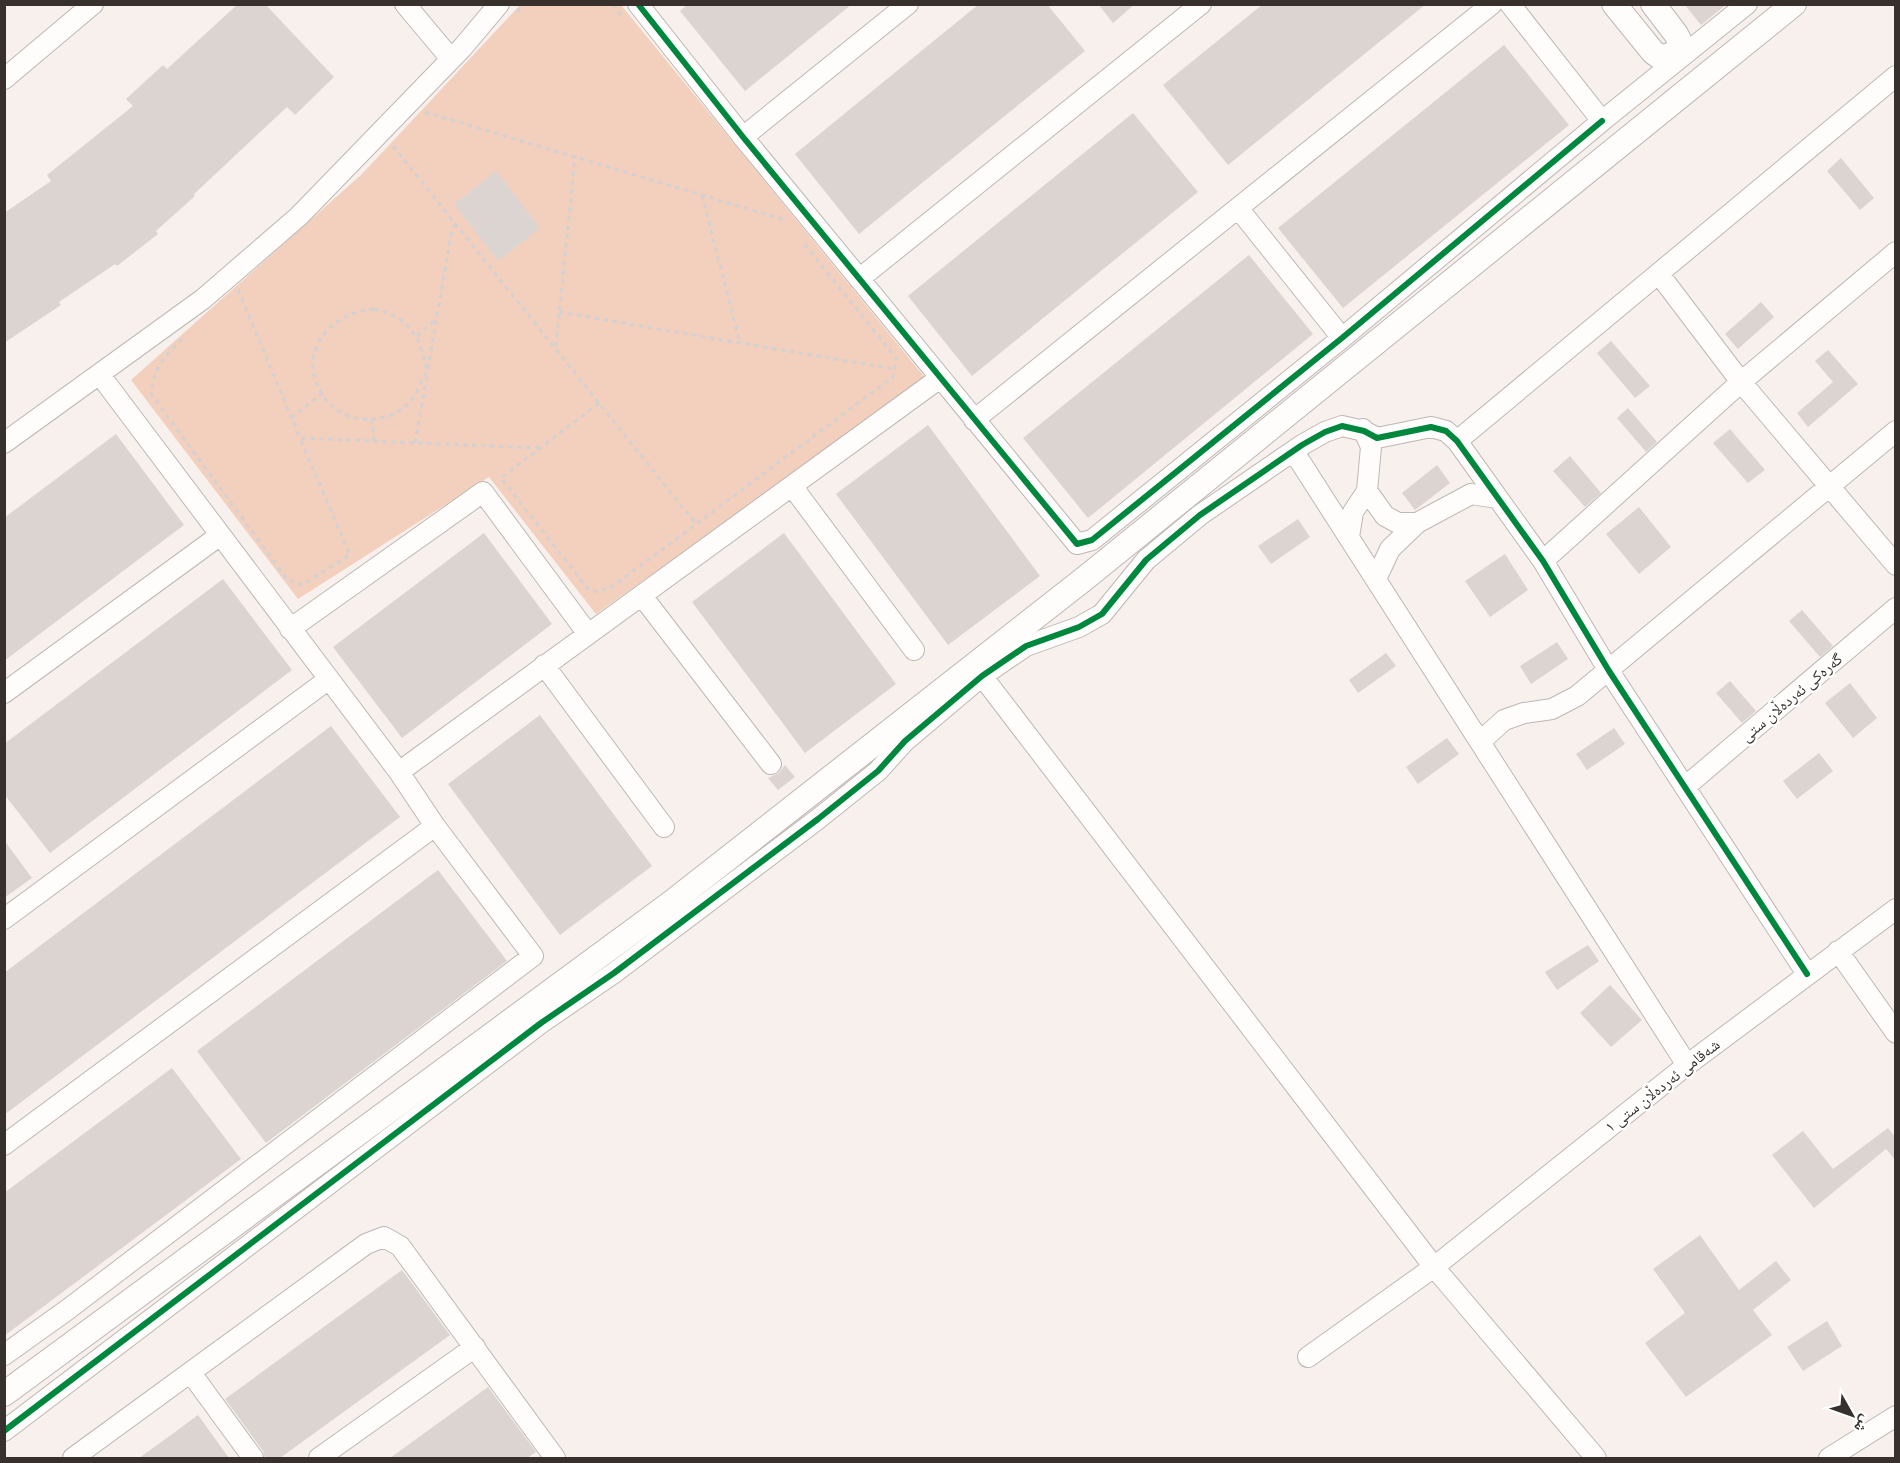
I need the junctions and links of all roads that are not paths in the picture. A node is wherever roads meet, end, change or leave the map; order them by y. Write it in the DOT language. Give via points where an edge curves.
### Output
graph roads {
  1 [pos="93,4"];
  2 [pos="405,4"];
  3 [pos="638,4"];
  4 [pos="908,4"];
  5 [pos="1201,4"];
  6 [pos="1492,4"];
  7 [pos="1510,4"];
  8 [pos="1614,4"];
  9 [pos="1653,4"];
  10 [pos="1746,4"];
  11 [pos="1794,4"];
  12 [pos="505,12"];
  13 [pos="451,59"];
  14 [pos="1896,76"];
  15 [pos="4,79"];
  16 [pos="1602,122"];
  17 [pos="743,137"];
  18 [pos="1238,208"];
  19 [pos="1896,252"];
  20 [pos="1659,274"];
  21 [pos="859,279"];
  22 [pos="1342,338"];
  23 [pos="100,375"];
  24 [pos="940,378"];
  25 [pos="1741,382"];
  26 [pos="974,420"];
  27 [pos="1364,430"];
  28 [pos="1896,430"];
  29 [pos="1457,441"];
  30 [pos="4,443"];
  31 [pos="1294,452"];
  32 [pos="792,486"];
  33 [pos="1829,487"];
  34 [pos="1367,491"];
  35 [pos="1497,498"];
  36 [pos="1418,523"];
  37 [pos="219,536"];
  38 [pos="1349,537"];
  39 [pos="1543,561"];
  40 [pos="1896,565"];
  41 [pos="1376,579"];
  42 [pos="642,596"];
  43 [pos="1896,608"];
  44 [pos="290,629"];
  45 [pos="588,634"];
  46 [pos="914,650"];
  47 [pos="544,665"];
  48 [pos="1609,671"];
  49 [pos="982,676"];
  50 [pos="329,679"];
  51 [pos="4,693"];
  52 [pos="1481,741"];
  53 [pos="771,764"];
  54 [pos="399,772"];
  55 [pos="1686,786"];
  56 [pos="435,826"];
  57 [pos="664,827"];
  58 [pos="1896,909"];
  59 [pos="4,919"];
  60 [pos="1838,951"];
  61 [pos="1807,974"];
  62 [pos="1896,1033"];
  63 [pos="1687,1065"];
  64 [pos="4,1145"];
  65 [pos="1434,1267"];
  66 [pos="476,1347"];
  67 [pos="4,1355"];
  68 [pos="1308,1358"];
  69 [pos="191,1373"];
  70 [pos="4,1394"];
  71 [pos="1896,1416"];
  72 [pos="4,1431"];
  73 [pos="323,1457"];
  74 [pos="73,1458"];
  75 [pos="253,1458"];
  76 [pos="555,1458"];
  77 [pos="1596,1458"];
  78 [pos="1829,1458"];
  1 -- 15 [label="street"];
  2 -- 13 [label="street"];
  3 -- 17 [label="street"];
  4 -- 17 [label="street"];
  5 -- 21 [label="street"];
  6 -- 18 [label="street"];
  7 -- 16 [label="street"];
  8 -- 9 [label="street" via="1661,58 1675,53 1681,44"];
  10 -- 16 [label="street"];
  11 -- 70 [label="street" via="1084,579 671,903"];
  12 -- 13 [label="street"];
  13 -- 23 [label="street" via="298,216 202,299"];
  14 -- 20 [label="street"];
  16 -- 22 [label="street"];
  17 -- 21 [label="street"];
  18 -- 22 [label="street"];
  18 -- 26 [label="street"];
  19 -- 25 [label="street"];
  20 -- 25 [label="street"];
  20 -- 29 [label="street"];
  21 -- 24 [label="street"];
  22 -- 26 [label="street" via="1084,543 1072,540"];
  23 -- 30 [label="street"];
  23 -- 37 [label="street"];
  24 -- 26 [label="street"];
  24 -- 32 [label="street"];
  25 -- 33 [label="street"];
  25 -- 39 [label="street"];
  27 -- 29 [label="street" via="1377,438 1431,427 1446,431"];
  27 -- 31 [label="street" via="1342,426"];
  27 -- 34 [label="street" via="1371,447"];
  28 -- 33 [label="street"];
  29 -- 35 [label="street"];
  31 -- 38 [label="street"];
  31 -- 49 [label="street" via="1200,515 1146,560 1102,614 1079,627 1026,646"];
  32 -- 42 [label="street"];
  32 -- 46 [label="street"];
  33 -- 40 [label="street"];
  33 -- 48 [label="street"];
  34 -- 36 [label="street" via="1385,516 1398,523"];
  34 -- 38 [label="street" via="1353,512"];
  35 -- 36 [label="street" via="1471,494"];
  35 -- 39 [label="street"];
  36 -- 41 [label="street" via="1390,549"];
  37 -- 44 [label="street"];
  37 -- 51 [label="street"];
  38 -- 41 [label="street"];
  39 -- 48 [label="street"];
  41 -- 52 [label="street"];
  42 -- 45 [label="street"];
  42 -- 53 [label="street"];
  43 -- 55 [label="street, گەرەکی ئەردەڵان ستی"];
  44 -- 45 [label="street" via="483,492"];
  44 -- 50 [label="street"];
  45 -- 47 [label="street"];
  47 -- 54 [label="street"];
  47 -- 57 [label="street"];
  48 -- 52 [label="street" via="1577,696 1552,709 1504,720"];
  48 -- 55 [label="street"];
  49 -- 65 [label="street"];
  49 -- 72 [label="street" via="905,741 878,771 775,852 614,974 541,1023"];
  50 -- 54 [label="street"];
  50 -- 59 [label="street"];
  52 -- 63 [label="street"];
  54 -- 56 [label="street"];
  55 -- 61 [label="street"];
  56 -- 64 [label="street"];
  56 -- 67 [label="street" via="533,956"];
  58 -- 60 [label="street, شەقامی ئەردەڵان ستی ١"];
  60 -- 61 [label="street, شەقامی ئەردەڵان ستی ١"];
  60 -- 62 [label="street"];
  61 -- 63 [label="street, شەقامی ئەردەڵان ستی ١"];
  63 -- 65 [label="street, شەقامی ئەردەڵان ستی ١"];
  65 -- 68 [label="street, شەقامی ئەردەڵان ستی ١"];
  65 -- 77 [label="street"];
  66 -- 69 [label="street" via="400,1246 390,1239 378,1238"];
  66 -- 73 [label="street"];
  66 -- 76 [label="street"];
  69 -- 74 [label="street"];
  69 -- 75 [label="street"];
  71 -- 78 [label="street"];
}
